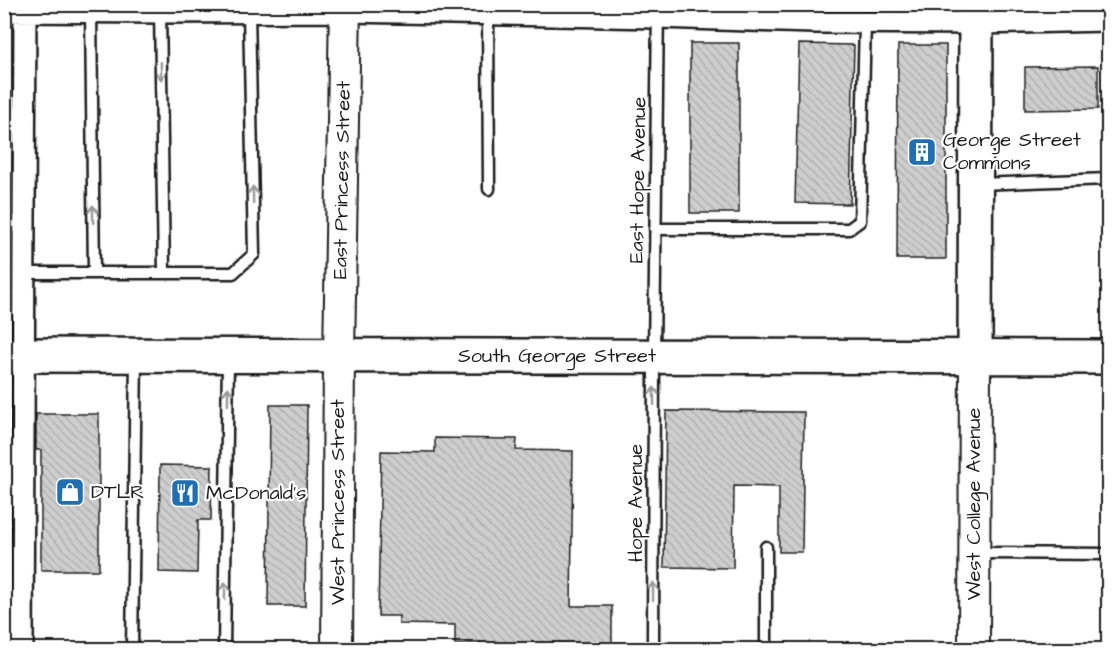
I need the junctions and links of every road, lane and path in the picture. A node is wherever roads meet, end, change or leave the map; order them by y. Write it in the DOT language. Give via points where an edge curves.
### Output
graph roads {
  1 [pos="160,8"];
  2 [pos="345,8"];
  3 [pos="18,9"];
  4 [pos="100,9"];
  5 [pos="240,9"];
  6 [pos="544,9"];
  7 [pos="658,11"];
  8 [pos="488,13"];
  9 [pos="813,13"];
  10 [pos="976,14"];
  11 [pos="1108,20"];
  12 [pos="865,22"];
  13 [pos="1108,179"];
  14 [pos="976,184"];
  15 [pos="489,189"];
  16 [pos="655,229"];
  17 [pos="22,273"];
  18 [pos="94,273"];
  19 [pos="164,273"];
  20 [pos="13,355"];
  21 [pos="136,355"];
  22 [pos="228,355"];
  23 [pos="339,355"];
  24 [pos="654,357"];
  25 [pos="1108,357"];
  26 [pos="975,358"];
  27 [pos="766,547"];
  28 [pos="974,553"];
  29 [pos="1108,554"];
  30 [pos="22,650"];
  31 [pos="132,650"];
  32 [pos="224,650"];
  33 [pos="337,650"];
  34 [pos="653,650"];
  35 [pos="766,650"];
  36 [pos="974,650"];
  1 -- 4 [label="street"];
  1 -- 5 [label="street"];
  1 -- 19 [label="lane, one-way"];
  2 -- 5 [label="street"];
  2 -- 8 [label="street"];
  2 -- 23 [label="street, East Princess Street"];
  3 -- 4 [label="street"];
  3 -- 17 [label="street"];
  18 -- 4 [label="lane, one-way"];
  19 -- 5 [label="lane, one-way" via="233,273 254,254"];
  6 -- 7 [label="street"];
  6 -- 8 [label="street"];
  7 -- 9 [label="street"];
  7 -- 16 [label="lane, East Hope Avenue"];
  8 -- 15 [label="lane"];
  9 -- 12 [label="street"];
  10 -- 11 [label="street"];
  10 -- 12 [label="street"];
  10 -- 14 [label="main road"];
  12 -- 16 [label="lane" via="860,221 849,229"];
  13 -- 14 [label="lane"];
  14 -- 26 [label="main road"];
  16 -- 24 [label="lane, East Hope Avenue"];
  17 -- 18 [label="lane"];
  17 -- 20 [label="street"];
  18 -- 19 [label="lane"];
  20 -- 21 [label="main road, South George Street"];
  20 -- 30 [label="street"];
  21 -- 22 [label="main road, South George Street"];
  21 -- 31 [label="lane"];
  22 -- 23 [label="main road, South George Street"];
  32 -- 22 [label="lane, one-way"];
  23 -- 24 [label="main road, South George Street"];
  23 -- 33 [label="street, West Princess Street"];
  24 -- 26 [label="main road, South George Street"];
  34 -- 24 [label="lane, Hope Avenue, one-way"];
  25 -- 26 [label="main road, South George Street"];
  26 -- 28 [label="street, West College Avenue"];
  27 -- 35 [label="lane"];
  28 -- 29 [label="lane"];
  28 -- 36 [label="street, West College Avenue"];
}
